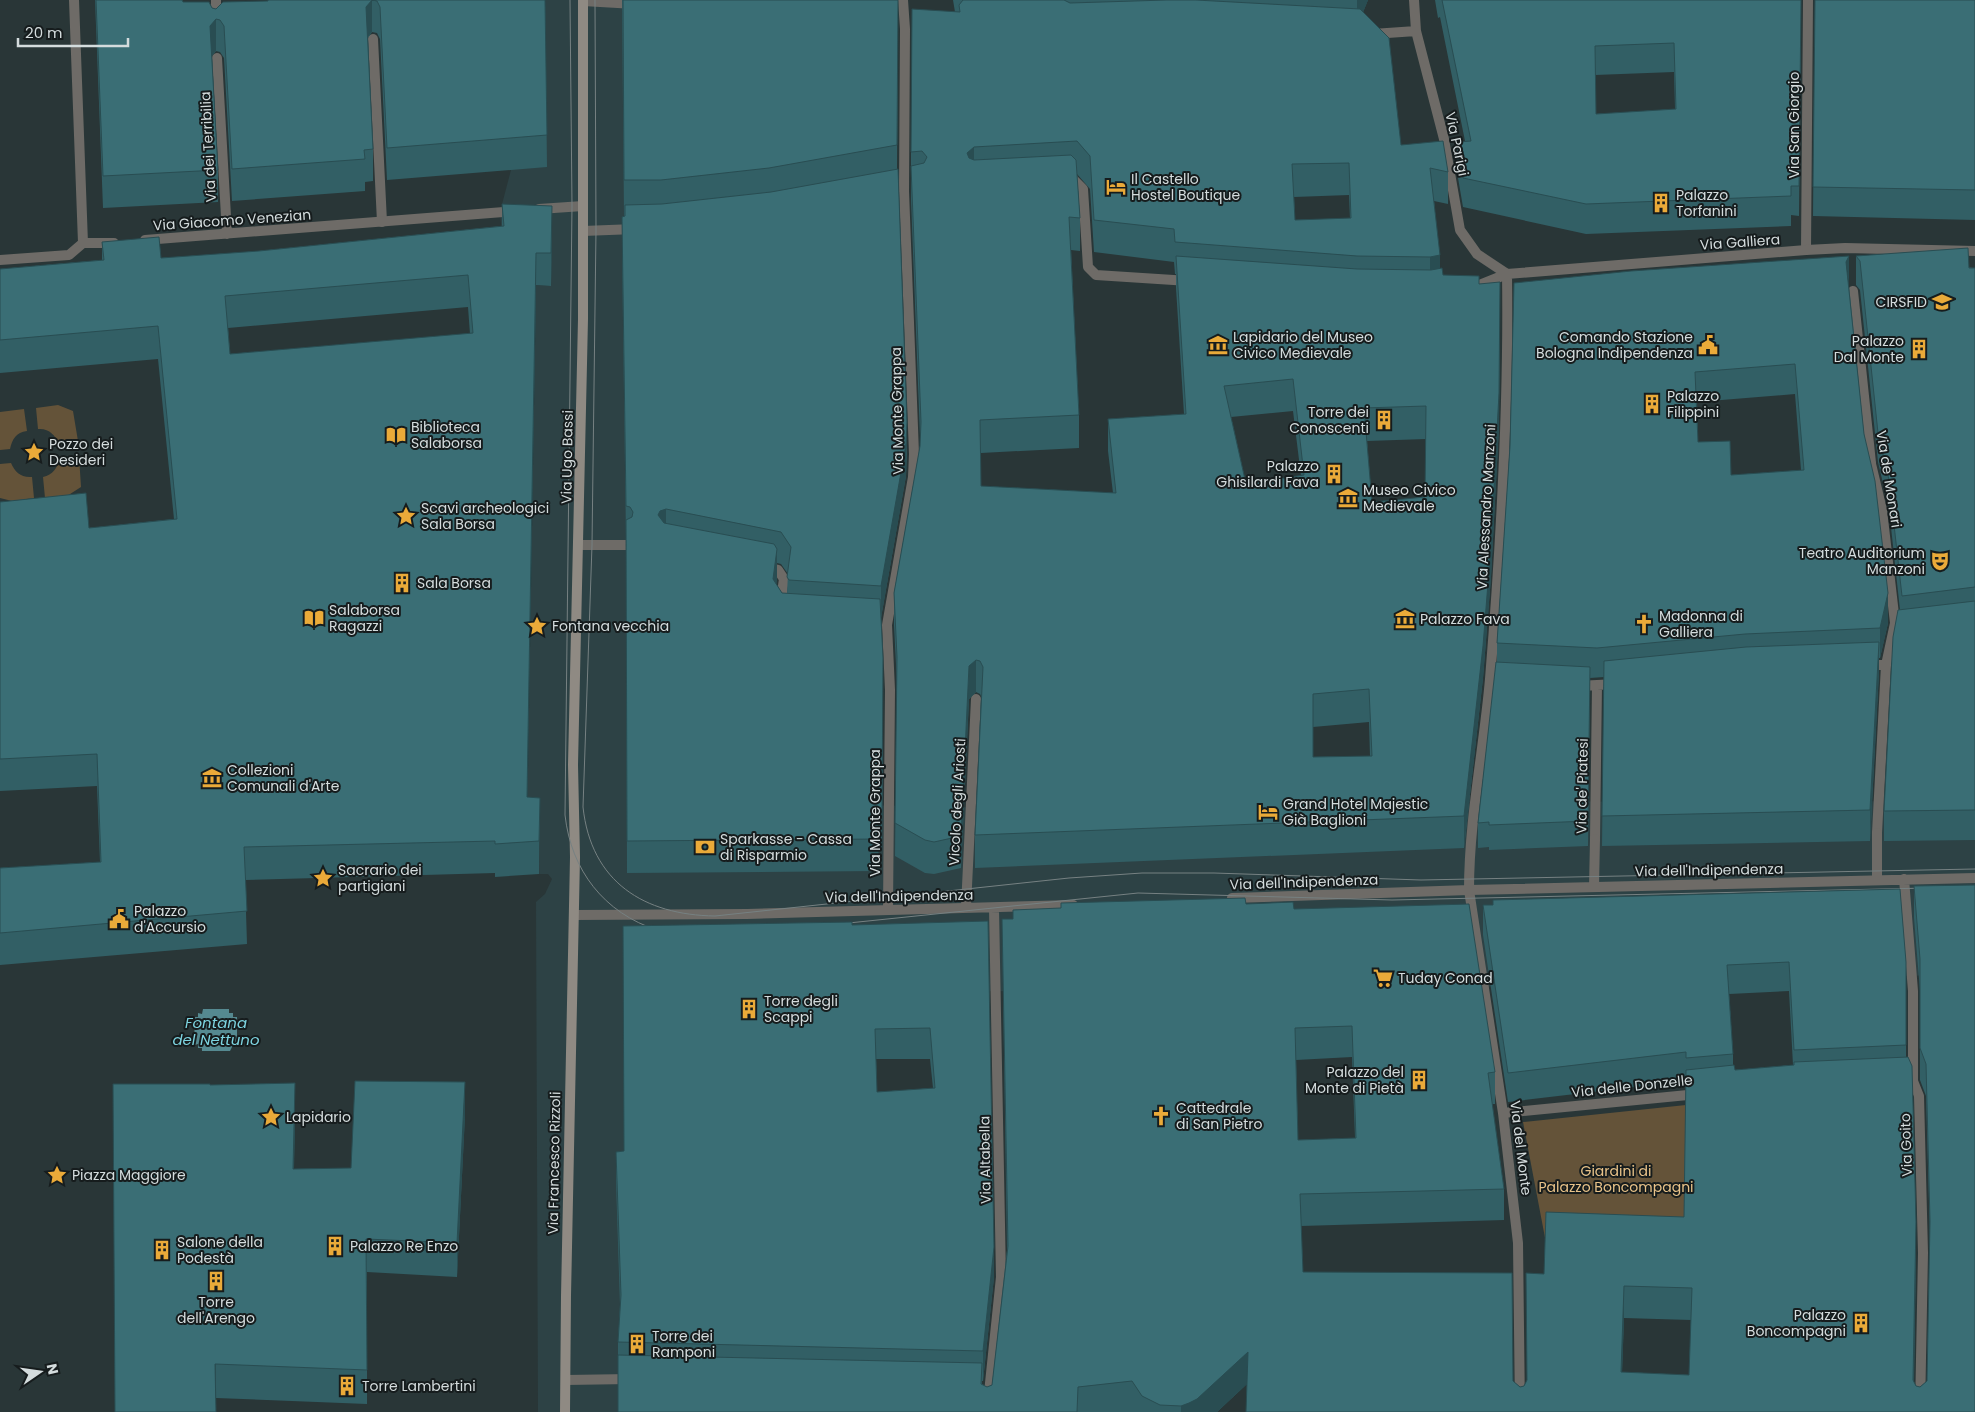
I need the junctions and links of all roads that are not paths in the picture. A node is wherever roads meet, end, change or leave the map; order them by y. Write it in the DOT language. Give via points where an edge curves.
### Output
graph roads {
  1 [pos="74,0"];
  2 [pos="216,0"];
  3 [pos="903,0"];
  4 [pos="1414,0"];
  5 [pos="1808,0"];
  6 [pos="583,1"];
  7 [pos="650,6"];
  8 [pos="1416,31"];
  9 [pos="216,34"];
  10 [pos="1359,34"];
  11 [pos="373,39"];
  12 [pos="217,58"];
  13 [pos="1054,182"];
  14 [pos="583,206"];
  15 [pos="382,222"];
  16 [pos="645,229"];
  17 [pos="583,231"];
  18 [pos="227,234"];
  19 [pos="83,243"];
  20 [pos="1806,250"];
  21 [pos="1975,251"];
  22 [pos="0,260"];
  23 [pos="1507,274"];
  24 [pos="1197,282"];
  25 [pos="1463,290"];
  26 [pos="1853,291"];
  27 [pos="580,545"];
  28 [pos="626,545"];
  29 [pos="750,565"];
  30 [pos="785,619"];
  31 [pos="1886,664"];
  32 [pos="1853,666"];
  33 [pos="1490,680"];
  34 [pos="1504,682"];
  35 [pos="1623,683"];
  36 [pos="1566,685"];
  37 [pos="1597,685"];
  38 [pos="976,699"];
  39 [pos="1975,878"];
  40 [pos="1877,879"];
  41 [pos="1904,879"];
  42 [pos="1594,886"];
  43 [pos="1469,890"];
  44 [pos="1222,899"];
  45 [pos="1083,904"];
  46 [pos="966,907"];
  47 [pos="994,908"];
  48 [pos="888,909"];
  49 [pos="574,915"];
  50 [pos="1900,1080"];
  51 [pos="1913,1081"];
  52 [pos="1706,1093"];
  53 [pos="1503,1113"];
  54 [pos="566,1380"];
  55 [pos="639,1380"];
  56 [pos="566,1412"];
  57 [pos="987,1412"];
  58 [pos="1520,1412"];
  59 [pos="1920,1412"];
  1 -- 19 [label="street"];
  2 -- 9 [label="street"];
  3 -- 48 [label="street, Via Monte Grappa" via="904,191 914,454 913,477 882,624 890,690"];
  4 -- 8 [label="street, Via Parigi"];
  5 -- 20 [label="street, Via San Giorgio"];
  6 -- 7 [label="street"];
  6 -- 14 [label="street, Via Ugo Bassi"];
  8 -- 10 [label="street"];
  8 -- 23 [label="street, Via Parigi" via="1444,139 1460,230 1478,254"];
  11 -- 15 [label="street"];
  12 -- 18 [label="street, Via dei Terribilia"];
  13 -- 24 [label="street" via="1074,180 1083,189 1088,268 1096,275"];
  14 -- 15 [label="street, Via Giacomo Venezian"];
  14 -- 17 [label="street, Via Ugo Bassi"];
  15 -- 18 [label="street, Via Giacomo Venezian"];
  16 -- 17 [label="street"];
  17 -- 27 [label="street, Via Ugo Bassi"];
  18 -- 19 [label="street, Via Giacomo Venezian"];
  19 -- 22 [label="street" via="69,255"];
  20 -- 21 [label="street, Via Galliera"];
  20 -- 23 [label="street, Via Galliera"];
  23 -- 25 [label="street, Via Galliera"];
  23 -- 33 [label="street, Via Alessandro Manzoni" via="1503,482"];
  26 -- 31 [label="street, Via de' Monari" via="1870,463 1882,510 1898,633 1887,652"];
  27 -- 28 [label="street"];
  27 -- 49 [label="street, Via Ugo Bassi"];
  29 -- 30 [label="street" via="778,570 784,579 780,610"];
  31 -- 32 [label="street"];
  31 -- 40 [label="street, Via de' Monari"];
  33 -- 34 [label="street"];
  33 -- 43 [label="street, Via Alessandro Manzoni" via="1470,834"];
  35 -- 37 [label="street"];
  36 -- 37 [label="street"];
  37 -- 42 [label="street, Via de' Piatesi"];
  38 -- 46 [label="street, Vicolo degli Ariosti"];
  39 -- 41 [label="street, Via dell'Indipendenza"];
  40 -- 41 [label="street, Via dell'Indipendenza"];
  40 -- 42 [label="street, Via dell'Indipendenza"];
  41 -- 51 [label="street, Via Goito" via="1913,991"];
  42 -- 43 [label="street, Via dell'Indipendenza"];
  43 -- 44 [label="street, Via dell'Indipendenza"];
  43 -- 53 [label="street, Via del Monte"];
  45 -- 47 [label="street, Via dell'Indipendenza"];
  46 -- 47 [label="street, Via dell'Indipendenza"];
  46 -- 48 [label="street, Via dell'Indipendenza"];
  47 -- 57 [label="street, Via Altabella" via="1001,1277 985,1388"];
  48 -- 49 [label="street, Via dell'Indipendenza"];
  49 -- 54 [label="street, Via Francesco Rizzoli"];
  50 -- 51 [label="street"];
  51 -- 59 [label="street, Via Goito" via="1918,1096 1924,1253"];
  52 -- 53 [label="street, Via delle Donzelle"];
  53 -- 58 [label="street, Via del Monte" via="1518,1243"];
  54 -- 55 [label="street"];
  54 -- 56 [label="street, Via Francesco Rizzoli"];
}
